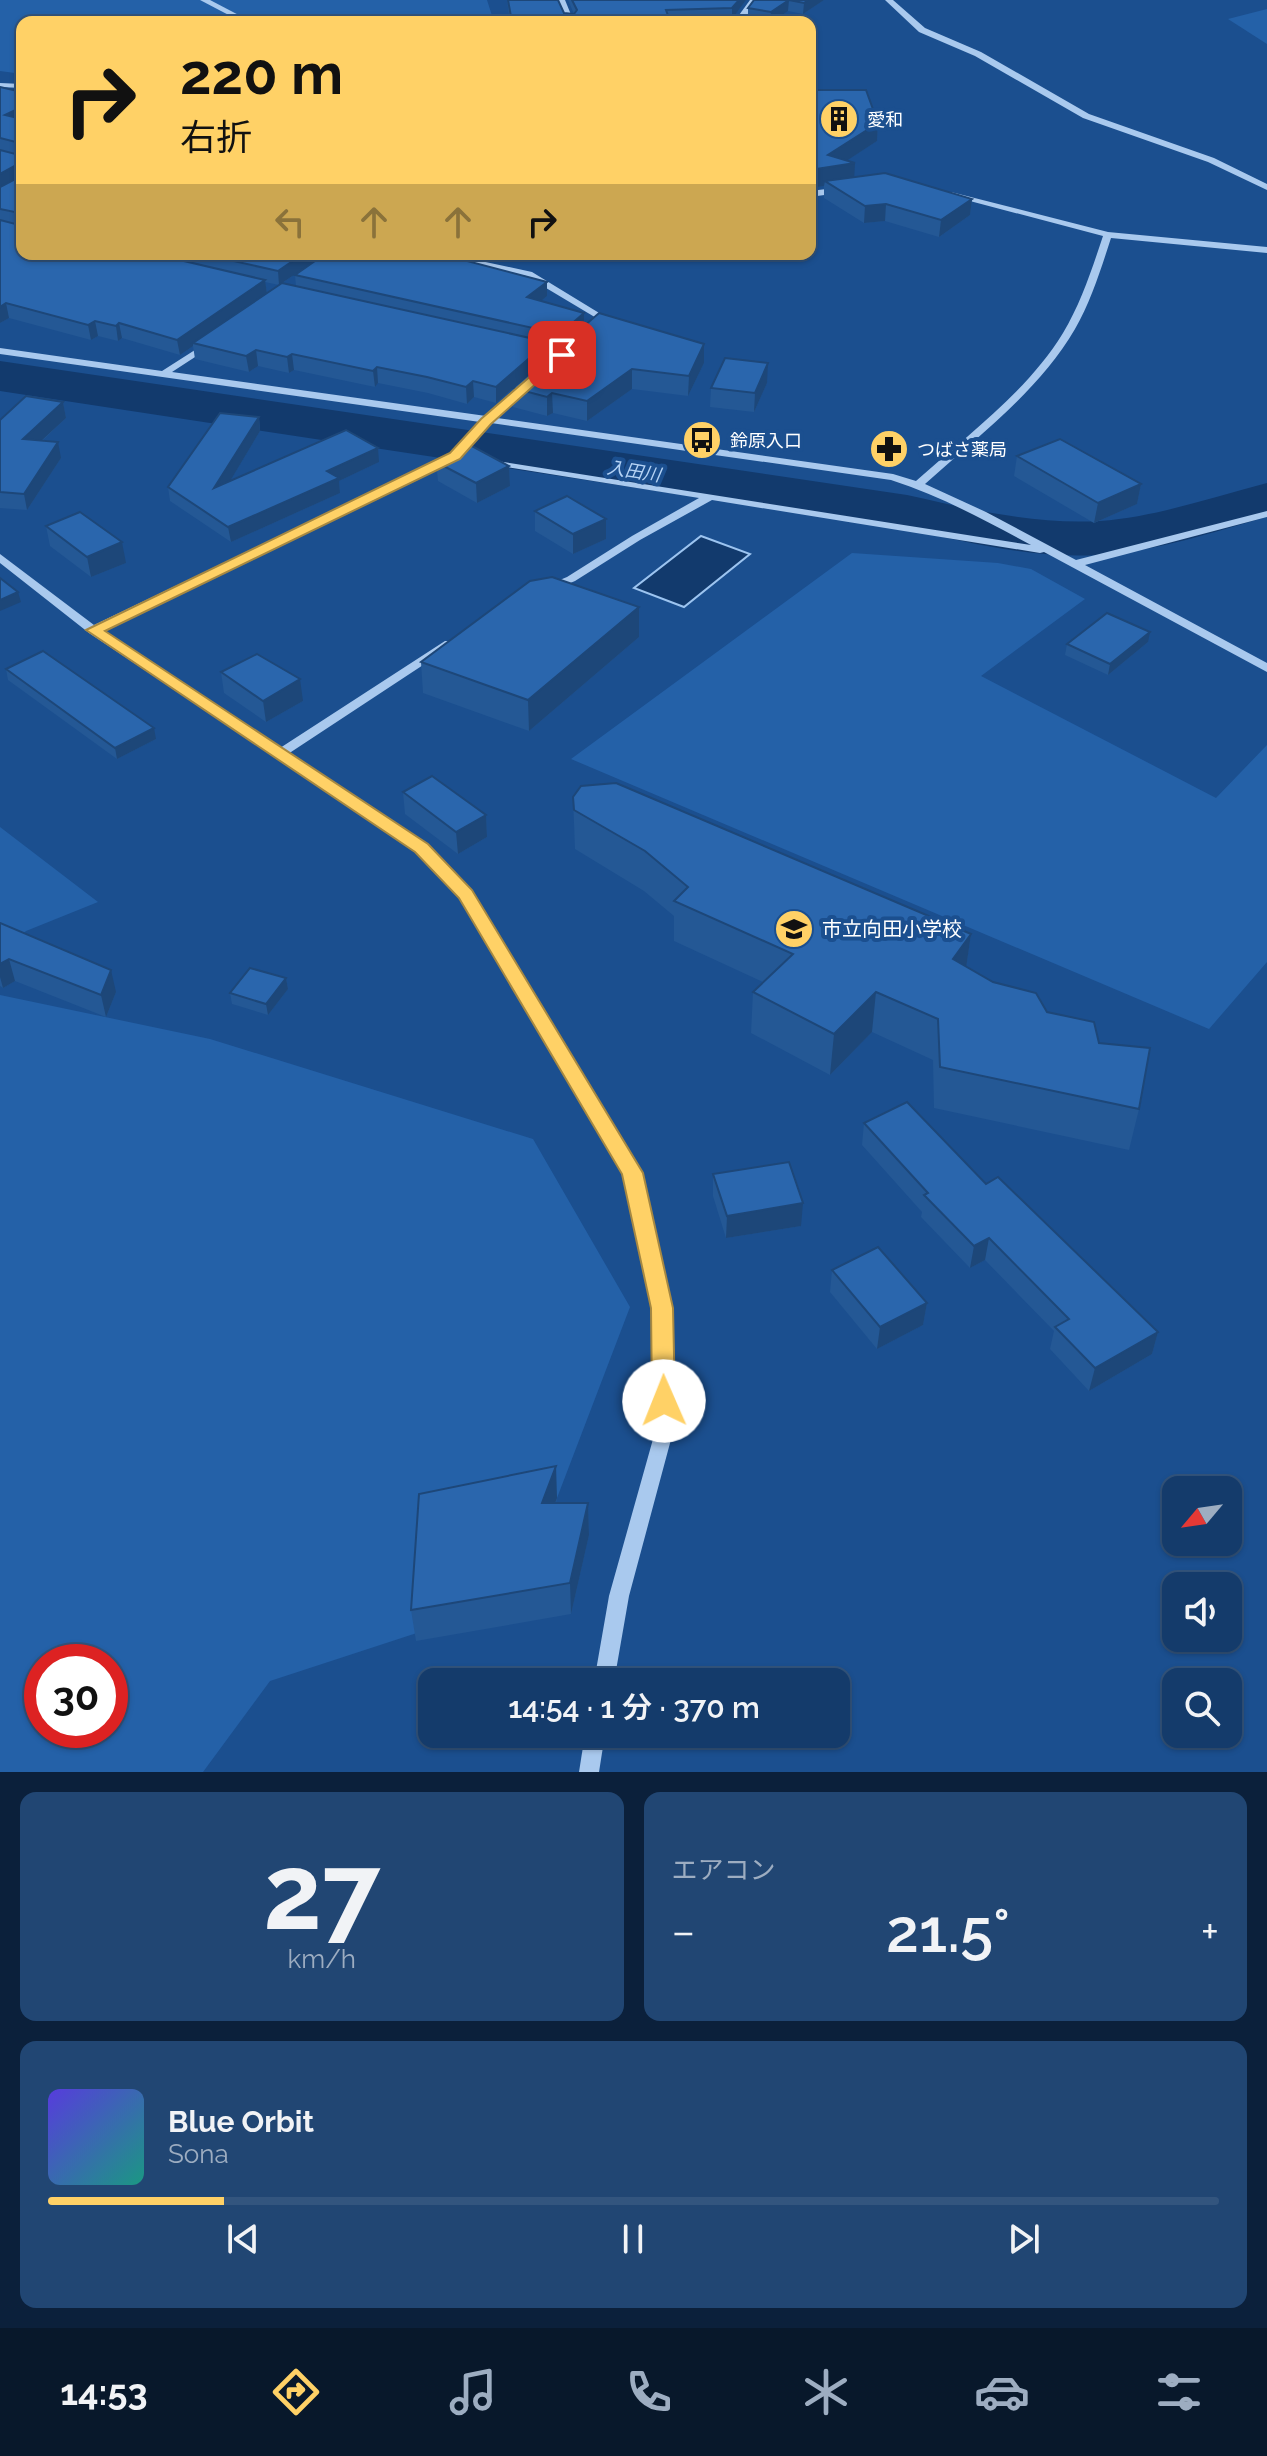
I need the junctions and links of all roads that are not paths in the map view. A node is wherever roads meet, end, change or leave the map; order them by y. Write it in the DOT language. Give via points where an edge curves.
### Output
graph roads {
  1 [pos="204,0"];
  2 [pos="889,0"];
  3 [pos="236,16"];
  4 [pos="856,187"];
  5 [pos="1267,187"];
  6 [pos="939,190"];
  7 [pos="816,193"];
  8 [pos="1108,235"];
  9 [pos="1267,250"];
  10 [pos="463,260"];
  11 [pos="583,337"];
  12 [pos="218,338"];
  13 [pos="0,351"];
  14 [pos="166,372"];
  15 [pos="529,384"];
  16 [pos="486,422"];
  17 [pos="458,453"];
  18 [pos="918,485"];
  19 [pos="710,497"];
  20 [pos="1267,514"];
  21 [pos="1052,552"];
  22 [pos="0,557"];
  23 [pos="1075,564"];
  24 [pos="529,596"];
  25 [pos="93,630"];
  26 [pos="461,637"];
  27 [pos="1267,668"];
  28 [pos="282,752"];
  29 [pos="606,1668"];
  30 [pos="593,1748"];
  31 [pos="589,1772"];
  1 -- 3 [label="street"];
  2 -- 5 [label="street" via="922,30 978,54 1086,116 1211,160"];
  4 -- 7 [label="street"];
  6 -- 8 [label="street"];
  8 -- 9 [label="street"];
  8 -- 18 [label="street" via="1086,298 1062,342 1011,400"];
  10 -- 11 [label="street" via="529,274 604,319"];
  12 -- 14 [label="street"];
  13 -- 14 [label="street"];
  14 -- 16 [label="street"];
  15 -- 16 [label="street"];
  16 -- 17 [label="street"];
  16 -- 18 [label="street" via="861,472"];
  17 -- 19 [label="street"];
  17 -- 25 [label="street"];
  18 -- 21 [label="street"];
  19 -- 21 [label="street"];
  19 -- 24 [label="street" via="571,579"];
  20 -- 23 [label="street"];
  21 -- 23 [label="street"];
  22 -- 25 [label="street"];
  23 -- 27 [label="street"];
  25 -- 28 [label="street"];
  26 -- 28 [label="street"];
  28 -- 29 [label="street" via="422,848 466,894 633,1173 662,1308 664,1432 619,1596"];
  30 -- 31 [label="street"];
}
